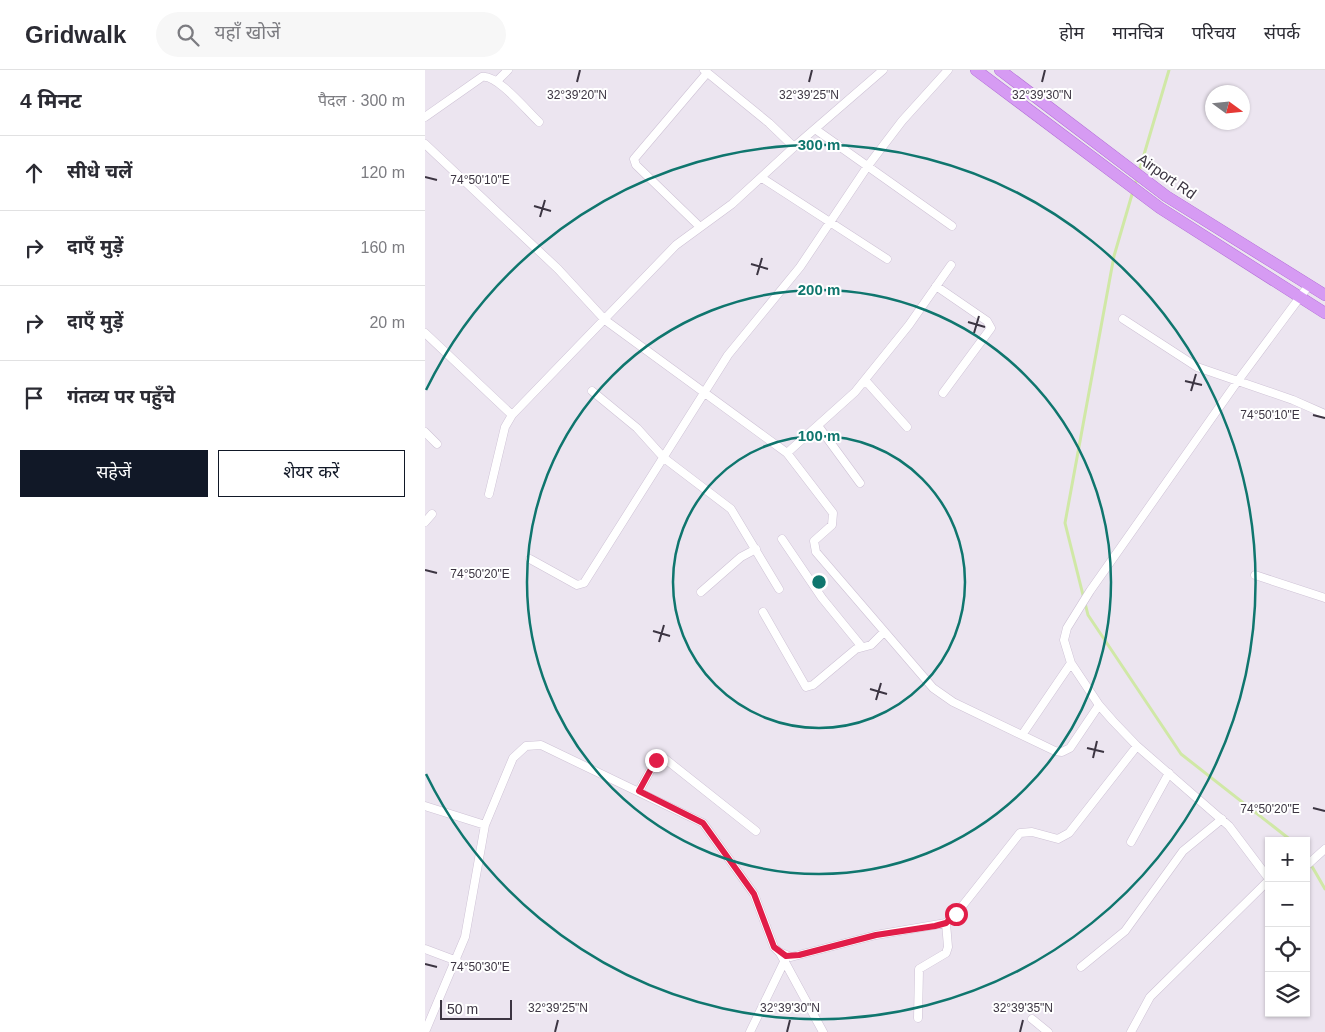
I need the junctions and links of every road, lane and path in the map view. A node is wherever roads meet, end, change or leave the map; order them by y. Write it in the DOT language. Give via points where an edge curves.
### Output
graph roads {
  1 [pos="508,70"];
  2 [pos="883,70"];
  3 [pos="947,70"];
  4 [pos="976,70"];
  5 [pos="1000,70"];
  6 [pos="705,71"];
  7 [pos="497,81"];
  8 [pos="425,118"];
  9 [pos="539,122"];
  10 [pos="815,128"];
  11 [pos="425,144"];
  12 [pos="794,146"];
  13 [pos="867,167"];
  14 [pos="763,178"];
  15 [pos="829,221"];
  16 [pos="699,226"];
  17 [pos="952,226"];
  18 [pos="887,259"];
  19 [pos="951,265"];
  20 [pos="1309,285"];
  21 [pos="936,286"];
  22 [pos="1325,295"];
  23 [pos="1300,297"];
  24 [pos="1325,313"];
  25 [pos="1123,319"];
  26 [pos="605,320"];
  27 [pos="425,332"];
  28 [pos="865,380"];
  29 [pos="1237,382"];
  30 [pos="592,391"];
  31 [pos="705,392"];
  32 [pos="943,393"];
  33 [pos="1325,414"];
  34 [pos="512,415"];
  35 [pos="819,427"];
  36 [pos="907,428"];
  37 [pos="425,432"];
  38 [pos="437,444"];
  39 [pos="787,453"];
  40 [pos="664,458"];
  41 [pos="860,483"];
  42 [pos="489,494"];
  43 [pos="432,514"];
  44 [pos="425,522"];
  45 [pos="782,539"];
  46 [pos="756,549"];
  47 [pos="530,559"];
  48 [pos="1255,575"];
  49 [pos="779,589"];
  50 [pos="701,592"];
  51 [pos="1325,598"];
  52 [pos="763,612"];
  53 [pos="884,632"];
  54 [pos="862,647"];
  55 [pos="1071,663"];
  56 [pos="1099,705"];
  57 [pos="1023,735"];
  58 [pos="1137,746"];
  59 [pos="1169,773"];
  60 [pos="639,791"];
  61 [pos="425,806"];
  62 [pos="1222,819"];
  63 [pos="485,825"];
  64 [pos="756,832"];
  65 [pos="1131,842"];
  66 [pos="1324,849"];
  67 [pos="1310,862"];
  68 [pos="1265,874"];
  69 [pos="1266,882"];
  70 [pos="946,923"];
  71 [pos="425,949"];
  72 [pos="779,952"];
  73 [pos="457,961"];
  74 [pos="784,962"];
  75 [pos="1081,967"];
  76 [pos="919,1018"];
  77 [pos="1031,1019"];
  78 [pos="425,1032"];
  79 [pos="750,1032"];
  80 [pos="823,1032"];
  81 [pos="1048,1032"];
  82 [pos="1131,1032"];
  1 -- 7 [label="street"];
  2 -- 10 [label="street"];
  3 -- 13 [label="street"];
  4 -- 23 [label="main road" via="1160,208"];
  5 -- 20 [label="main road, Airport Rd" via="1166,196"];
  6 -- 12 [label="street"];
  6 -- 16 [label="street" via="634,159 636,165"];
  7 -- 8 [label="street" via="482,77"];
  7 -- 9 [label="street"];
  10 -- 12 [label="street"];
  10 -- 13 [label="street"];
  11 -- 26 [label="street" via="558,269"];
  12 -- 14 [label="street"];
  13 -- 15 [label="street"];
  13 -- 17 [label="street"];
  14 -- 15 [label="street"];
  14 -- 16 [label="street"];
  15 -- 18 [label="street"];
  15 -- 31 [label="street" via="800,267 736,344"];
  16 -- 26 [label="street" via="660,260"];
  19 -- 21 [label="street"];
  20 -- 22 [label="main road, Airport Rd"];
  20 -- 23 [label="street"];
  21 -- 28 [label="street"];
  21 -- 32 [label="street" via="987,321 991,328"];
  23 -- 24 [label="main road"];
  23 -- 29 [label="street"];
  25 -- 29 [label="street" via="1197,367"];
  26 -- 31 [label="street"];
  26 -- 34 [label="street"];
  27 -- 34 [label="street"];
  28 -- 35 [label="street"];
  28 -- 36 [label="street"];
  29 -- 33 [label="street"];
  29 -- 55 [label="street" via="1071,620 1064,640"];
  30 -- 40 [label="street" via="637,428"];
  31 -- 39 [label="street"];
  31 -- 40 [label="street"];
  34 -- 42 [label="street" via="505,427"];
  35 -- 39 [label="street"];
  35 -- 41 [label="street"];
  37 -- 38 [label="street"];
  39 -- 53 [label="street" via="833,513 832,525 815,541 816,552"];
  40 -- 46 [label="street" via="731,509"];
  40 -- 47 [label="street" via="584,584 577,585"];
  43 -- 44 [label="street"];
  45 -- 54 [label="street" via="822,598"];
  46 -- 49 [label="street"];
  46 -- 50 [label="street" via="741,557"];
  48 -- 51 [label="street"];
  52 -- 54 [label="street" via="806,687"];
  53 -- 54 [label="street" via="871,645"];
  53 -- 57 [label="street" via="943,696"];
  55 -- 56 [label="street"];
  55 -- 57 [label="street"];
  56 -- 57 [label="street" via="1067,750 1055,751"];
  56 -- 58 [label="street"];
  58 -- 59 [label="street"];
  58 -- 70 [label="street" via="1069,833 1058,839 1032,832 1020,833"];
  59 -- 62 [label="street"];
  59 -- 65 [label="street"];
  60 -- 63 [label="street" via="541,745 526,746 513,758"];
  60 -- 64 [label="street" via="656,760 664,758"];
  60 -- 72 [label="street" via="703,823 754,894 774,947"];
  61 -- 63 [label="street"];
  62 -- 68 [label="street"];
  62 -- 75 [label="street" via="1183,851 1125,931"];
  63 -- 73 [label="street" via="465,937"];
  66 -- 67 [label="street"];
  69 -- 82 [label="street" via="1150,997"];
  70 -- 72 [label="street" via="876,935 791,957"];
  70 -- 76 [label="street" via="946,954 923,964 918,972"];
  71 -- 73 [label="street"];
  72 -- 74 [label="street"];
  73 -- 78 [label="street"];
  74 -- 79 [label="street"];
  74 -- 80 [label="street"];
  77 -- 81 [label="street"];
}
